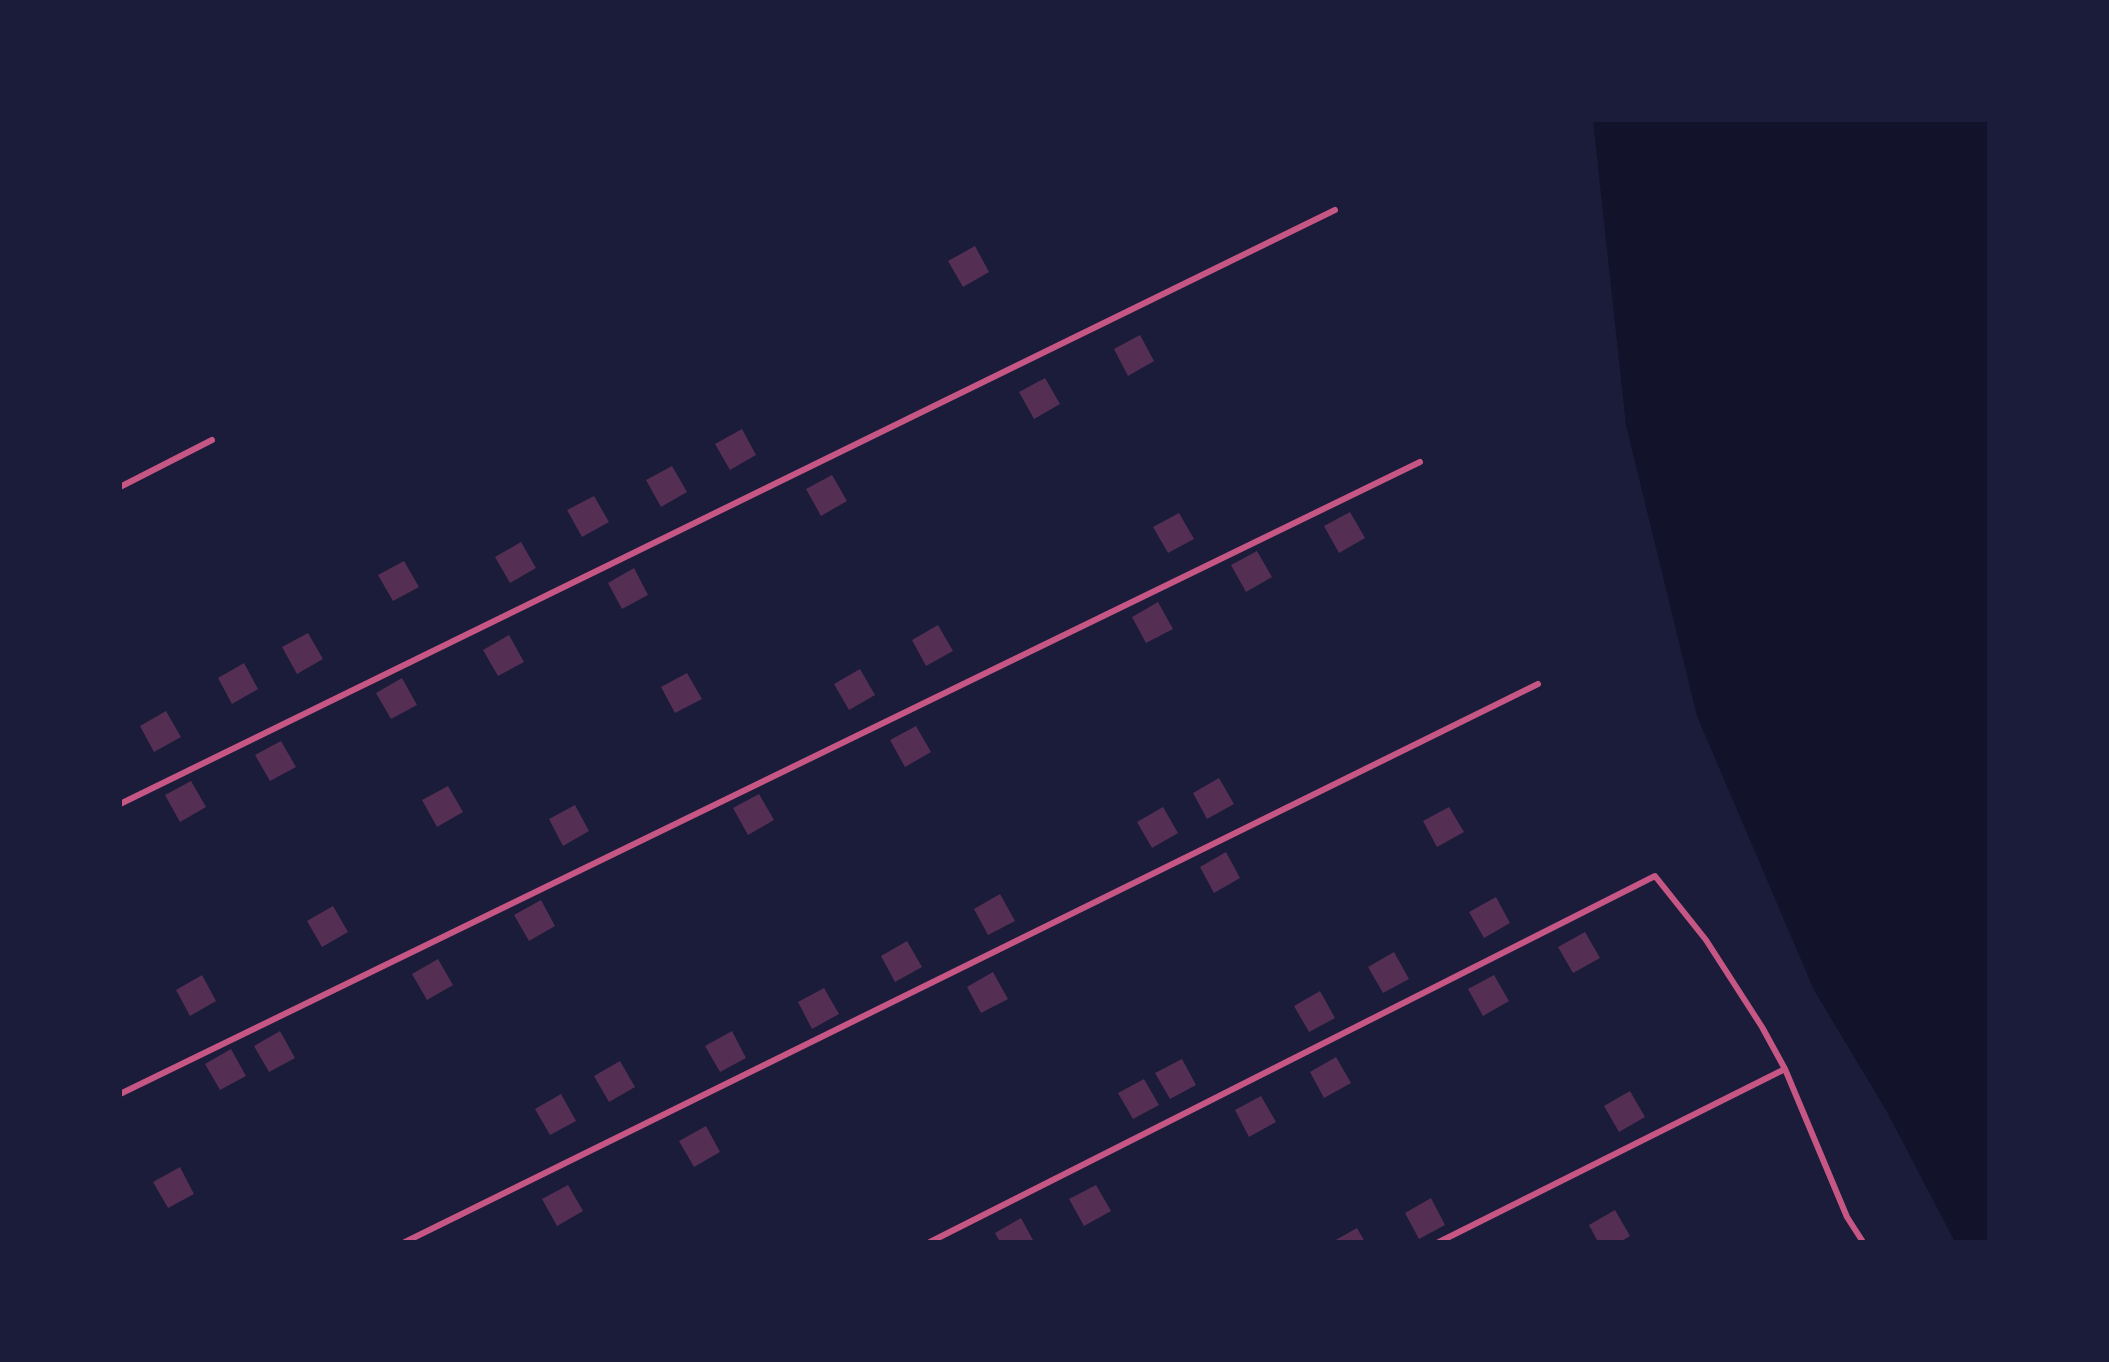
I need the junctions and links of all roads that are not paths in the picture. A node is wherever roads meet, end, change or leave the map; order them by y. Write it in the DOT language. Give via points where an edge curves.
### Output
graph roads {
  1 [pos="1335,210"];
  2 [pos="212,440"];
  3 [pos="1420,462"];
  4 [pos="120,487"];
  5 [pos="1538,684"];
  6 [pos="120,804"];
  7 [pos="1785,1069"];
  8 [pos="120,1094"];
  9 [pos="405,1242"];
  10 [pos="930,1242"];
  11 [pos="1439,1242"];
  12 [pos="1863,1242"];
  1 -- 6 [label="lane"];
  2 -- 4 [label="lane"];
  3 -- 8 [label="lane"];
  5 -- 9 [label="lane"];
  7 -- 10 [label="lane" via="1706,940 1655,876"];
  7 -- 11 [label="lane"];
  7 -- 12 [label="lane" via="1847,1217"];
}
